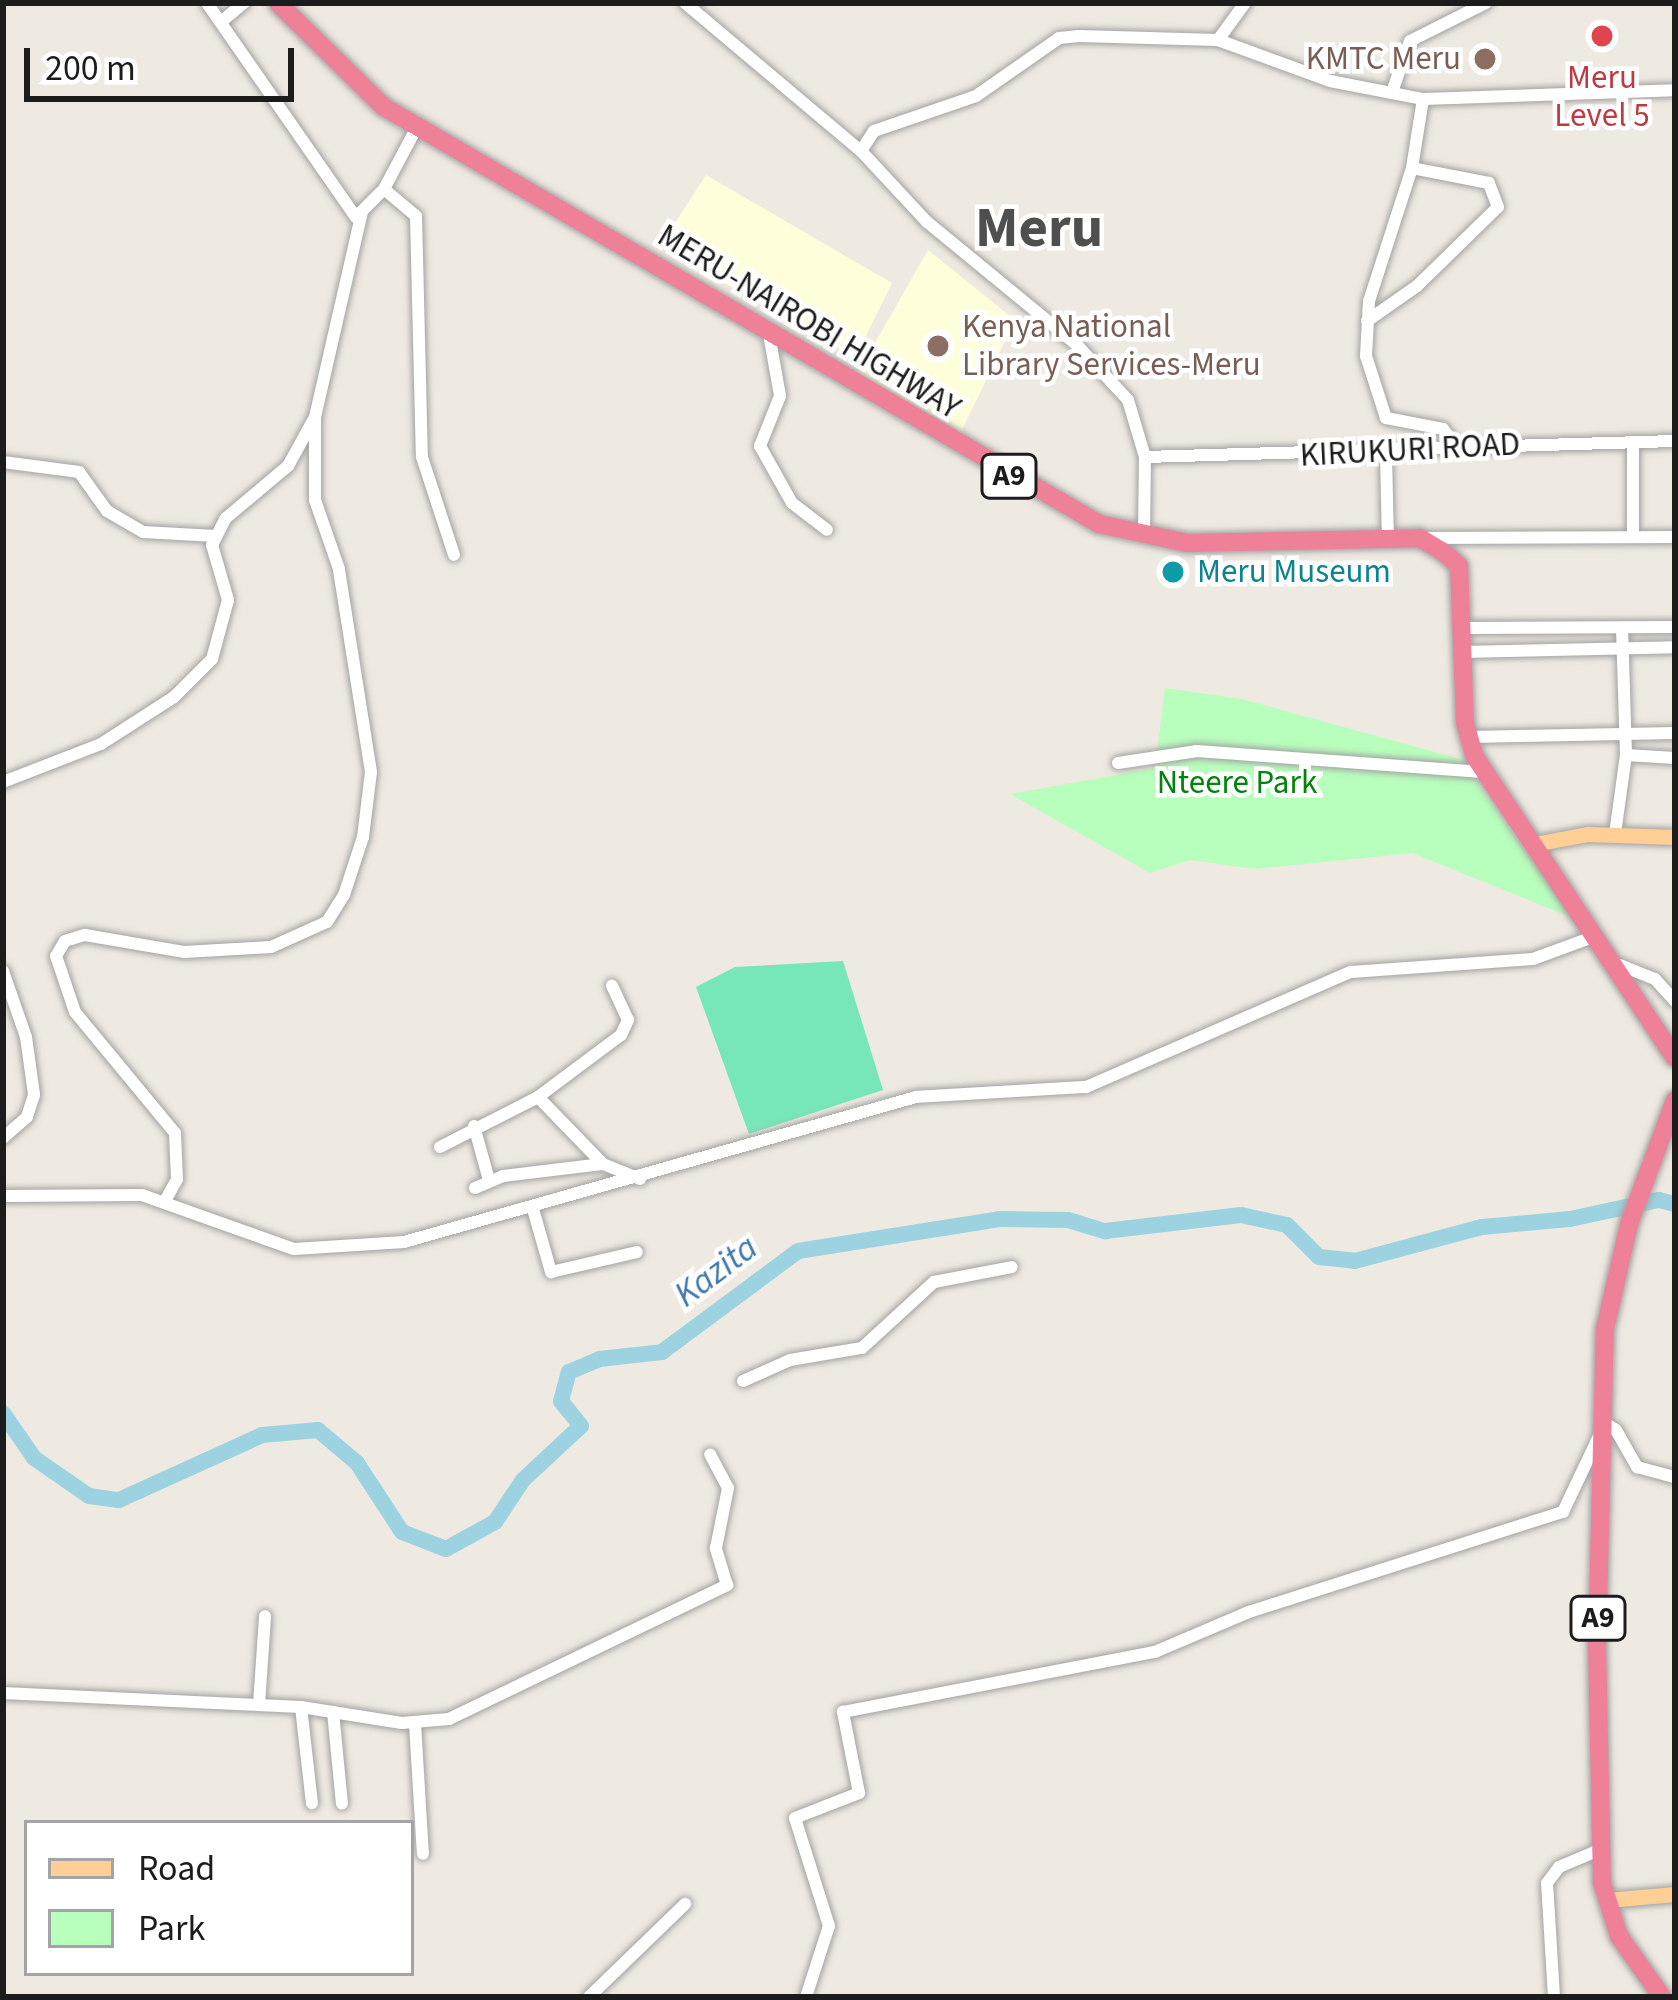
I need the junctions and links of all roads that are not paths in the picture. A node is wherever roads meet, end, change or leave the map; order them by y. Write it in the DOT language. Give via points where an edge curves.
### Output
graph roads {
  1 [pos="207,3"];
  2 [pos="244,3"];
  3 [pos="278,3"];
  4 [pos="685,3"];
  5 [pos="1246,3"];
  6 [pos="1486,3"];
  7 [pos="221,22"];
  8 [pos="1218,40"];
  9 [pos="1675,90"];
  10 [pos="1392,92"];
  11 [pos="1423,99"];
  12 [pos="417,127"];
  13 [pos="861,151"];
  14 [pos="1412,168"];
  15 [pos="384,189"];
  16 [pos="359,214"];
  17 [pos="1366,321"];
  18 [pos="769,334"];
  19 [pos="315,417"];
  20 [pos="1675,441"];
  21 [pos="1633,443"];
  22 [pos="1455,445"];
  23 [pos="1386,455"];
  24 [pos="1145,457"];
  25 [pos="3,462"];
  26 [pos="826,530"];
  27 [pos="216,536"];
  28 [pos="1633,536"];
  29 [pos="1675,537"];
  30 [pos="1144,538"];
  31 [pos="1420,538"];
  32 [pos="1459,538"];
  33 [pos="1388,540"];
  34 [pos="454,555"];
  35 [pos="1459,566"];
  36 [pos="1675,627"];
  37 [pos="1463,628"];
  38 [pos="1622,629"];
  39 [pos="1675,647"];
  40 [pos="1622,650"];
  41 [pos="1462,652"];
  42 [pos="1675,733"];
  43 [pos="1627,734"];
  44 [pos="1468,736"];
  45 [pos="1626,755"];
  46 [pos="1675,758"];
  47 [pos="1118,763"];
  48 [pos="1482,772"];
  49 [pos="3,782"];
  50 [pos="1615,834"];
  51 [pos="1675,837"];
  52 [pos="1534,844"];
  53 [pos="1597,935"];
  54 [pos="1620,964"];
  55 [pos="3,971"];
  56 [pos="612,986"];
  57 [pos="1675,1001"];
  58 [pos="1675,1058"];
  59 [pos="538,1097"];
  60 [pos="1675,1100"];
  61 [pos="474,1126"];
  62 [pos="3,1138"];
  63 [pos="440,1147"];
  64 [pos="603,1164"];
  65 [pos="640,1179"];
  66 [pos="489,1180"];
  67 [pos="475,1188"];
  68 [pos="3,1196"];
  69 [pos="165,1201"];
  70 [pos="533,1210"];
  71 [pos="638,1252"];
  72 [pos="1012,1267"];
  73 [pos="743,1381"];
  74 [pos="1601,1426"];
  75 [pos="710,1454"];
  76 [pos="1675,1477"];
  77 [pos="265,1616"];
  78 [pos="3,1693"];
  79 [pos="260,1705"];
  80 [pos="301,1707"];
  81 [pos="333,1712"];
  82 [pos="415,1724"];
  83 [pos="312,1803"];
  84 [pos="342,1804"];
  85 [pos="1599,1850"];
  86 [pos="423,1854"];
  87 [pos="1675,1894"];
  88 [pos="1607,1900"];
  89 [pos="685,1904"];
  90 [pos="589,1997"];
  91 [pos="806,1997"];
  92 [pos="1553,1997"];
  93 [pos="1662,1997"];
  1 -- 7 [label="street"];
  2 -- 7 [label="street"];
  3 -- 12 [label="highway, A9" via="359,90"];
  4 -- 13 [label="street"];
  5 -- 8 [label="street"];
  6 -- 10 [label="street" via="1410,41"];
  7 -- 16 [label="street"];
  8 -- 10 [label="street" via="1330,81"];
  8 -- 13 [label="street" via="1059,38 976,96 884,124"];
  9 -- 11 [label="street"];
  10 -- 11 [label="street"];
  11 -- 14 [label="street"];
  12 -- 15 [label="street"];
  12 -- 18 [label="highway, MERU-NAIROBI HIGHWAY / A9"];
  13 -- 24 [label="street" via="964,259 1109,376 1128,400"];
  14 -- 17 [label="street"];
  14 -- 17 [label="street" via="1489,183 1498,207 1417,286"];
  15 -- 16 [label="street"];
  15 -- 34 [label="street" via="416,216 422,457"];
  16 -- 19 [label="street"];
  17 -- 22 [label="street" via="1380,410 1397,424 1443,429"];
  18 -- 26 [label="street" via="780,396 760,446 792,503"];
  18 -- 30 [label="highway, MERU-NAIROBI HIGHWAY / A9" via="1063,506"];
  19 -- 27 [label="street" via="288,466"];
  19 -- 69 [label="street" via="315,500 339,569 371,772 363,837 344,895 327,922 271,947 184,952 85,934 65,941 56,956 75,1012 175,1133 177,1179"];
  20 -- 21 [label="street, KIRUKURI ROAD"];
  21 -- 22 [label="street, KIRUKURI ROAD"];
  21 -- 28 [label="street"];
  22 -- 23 [label="street, KIRUKURI ROAD"];
  23 -- 24 [label="street, KIRUKURI ROAD"];
  23 -- 33 [label="street"];
  24 -- 30 [label="street"];
  25 -- 27 [label="street" via="80,472 107,512 143,532"];
  27 -- 49 [label="street" via="227,619 199,676 101,744"];
  28 -- 29 [label="street"];
  28 -- 32 [label="street"];
  30 -- 33 [label="highway, MERU-NAIROBI HIGHWAY / A9"];
  31 -- 32 [label="street"];
  31 -- 33 [label="highway, MERU-NAIROBI HIGHWAY / A9"];
  31 -- 35 [label="highway"];
  32 -- 35 [label="street"];
  35 -- 37 [label="highway"];
  36 -- 38 [label="street"];
  37 -- 38 [label="street"];
  37 -- 41 [label="highway"];
  38 -- 40 [label="street"];
  39 -- 40 [label="street"];
  40 -- 41 [label="street"];
  40 -- 43 [label="street"];
  41 -- 44 [label="highway"];
  42 -- 43 [label="street"];
  43 -- 44 [label="street"];
  43 -- 45 [label="street"];
  44 -- 48 [label="highway"];
  45 -- 46 [label="street"];
  45 -- 50 [label="street"];
  47 -- 48 [label="street" via="1197,751"];
  48 -- 52 [label="highway"];
  50 -- 51 [label="main road"];
  50 -- 52 [label="main road"];
  52 -- 53 [label="highway"];
  53 -- 54 [label="highway"];
  53 -- 65 [label="street" via="1567,953 1533,959 1352,972 1086,1087 916,1097"];
  54 -- 57 [label="street" via="1655,979"];
  54 -- 58 [label="highway"];
  55 -- 62 [label="street" via="26,1037 34,1095 27,1117"];
  56 -- 59 [label="street" via="628,1020 620,1035"];
  59 -- 61 [label="street"];
  59 -- 64 [label="street"];
  60 -- 74 [label="highway, A9" via="1629,1224 1605,1329"];
  61 -- 63 [label="street"];
  61 -- 66 [label="street"];
  64 -- 65 [label="street"];
  64 -- 66 [label="street"];
  65 -- 70 [label="street"];
  66 -- 67 [label="street"];
  68 -- 69 [label="street"];
  69 -- 70 [label="street" via="244,1237 294,1249 404,1242"];
  70 -- 71 [label="street" via="550,1272"];
  72 -- 73 [label="street" via="934,1282 862,1348 790,1360"];
  74 -- 76 [label="street" via="1616,1430 1637,1467"];
  74 -- 85 [label="highway, A9"];
  74 -- 91 [label="street" via="1563,1512 1249,1612 1155,1652 843,1712 859,1792 795,1817 829,1926"];
  75 -- 82 [label="street" via="728,1488 716,1548 727,1585 449,1719"];
  77 -- 79 [label="street"];
  78 -- 79 [label="street"];
  79 -- 80 [label="street"];
  80 -- 81 [label="street"];
  80 -- 83 [label="street"];
  81 -- 82 [label="street"];
  81 -- 84 [label="street"];
  82 -- 86 [label="street"];
  85 -- 88 [label="highway, A9"];
  85 -- 92 [label="street" via="1559,1867 1547,1883"];
  87 -- 88 [label="main road"];
  88 -- 93 [label="highway, A9" via="1619,1936"];
  89 -- 90 [label="street"];
}
